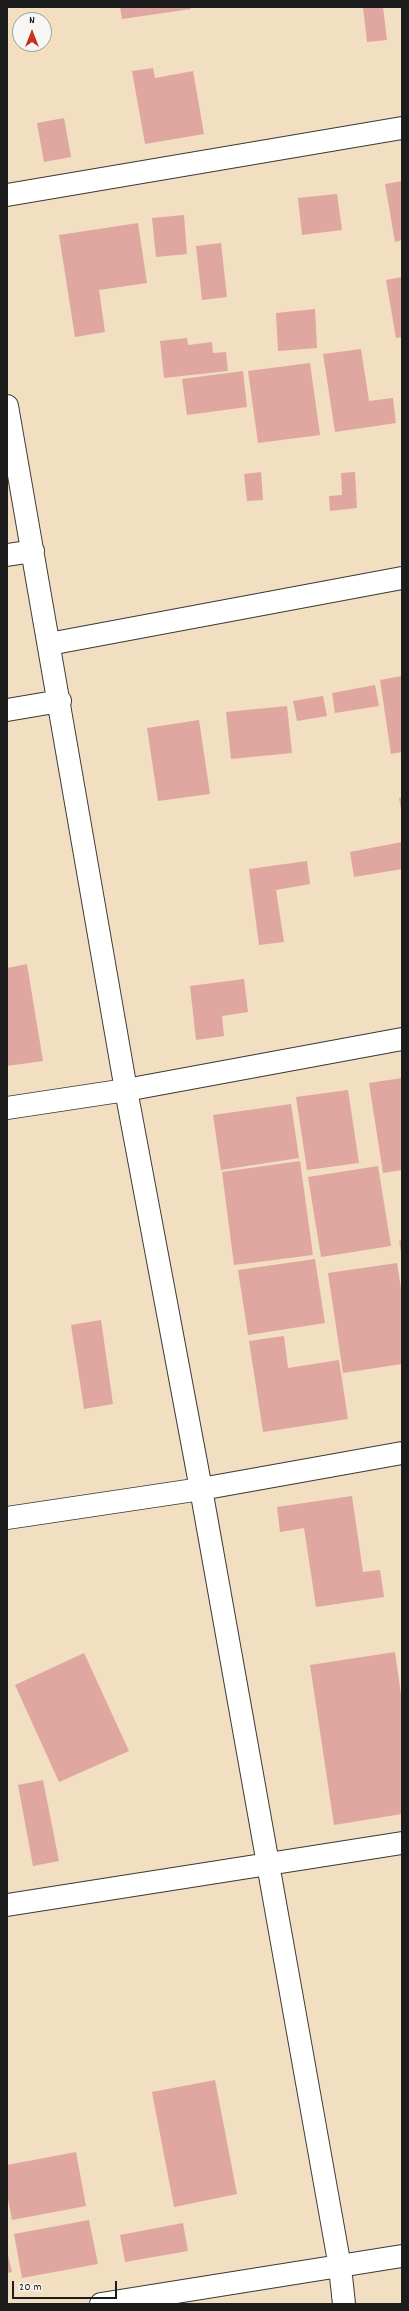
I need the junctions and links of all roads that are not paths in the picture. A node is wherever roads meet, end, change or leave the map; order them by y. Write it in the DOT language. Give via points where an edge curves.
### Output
graph roads {
  1 [pos="402,128"];
  2 [pos="7,195"];
  3 [pos="7,406"];
  4 [pos="33,551"];
  5 [pos="7,555"];
  6 [pos="402,578"];
  7 [pos="50,644"];
  8 [pos="60,701"];
  9 [pos="7,710"];
  10 [pos="402,1039"];
  11 [pos="126,1090"];
  12 [pos="7,1108"];
  13 [pos="402,1452"];
  14 [pos="201,1489"];
  15 [pos="7,1518"];
  16 [pos="402,1842"];
  17 [pos="268,1864"];
  18 [pos="7,1905"];
  19 [pos="402,2256"];
  20 [pos="340,2267"];
  21 [pos="101,2304"];
  22 [pos="344,2304"];
  1 -- 2 [label="street"];
  3 -- 4 [label="street"];
  4 -- 5 [label="street"];
  4 -- 7 [label="street"];
  6 -- 7 [label="street"];
  7 -- 8 [label="street"];
  8 -- 9 [label="street"];
  8 -- 11 [label="street"];
  10 -- 11 [label="street"];
  11 -- 12 [label="street"];
  11 -- 14 [label="street"];
  13 -- 14 [label="street"];
  14 -- 15 [label="street"];
  14 -- 17 [label="street"];
  16 -- 17 [label="street"];
  17 -- 18 [label="street"];
  17 -- 20 [label="street"];
  19 -- 20 [label="street"];
  20 -- 21 [label="street"];
  20 -- 22 [label="street"];
}
